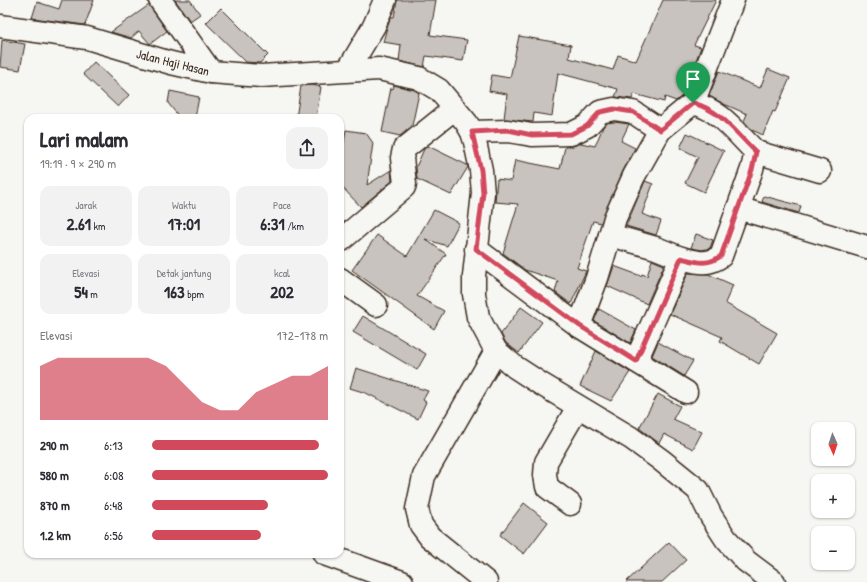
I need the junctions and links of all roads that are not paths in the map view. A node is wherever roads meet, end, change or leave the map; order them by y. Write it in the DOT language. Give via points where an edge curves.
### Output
graph roads {
  1 [pos="160,0"];
  2 [pos="385,0"];
  3 [pos="732,0"];
  4 [pos="0,26"];
  5 [pos="348,70"];
  6 [pos="211,72"];
  7 [pos="693,103"];
  8 [pos="454,109"];
  9 [pos="660,130"];
  10 [pos="472,132"];
  11 [pos="756,152"];
  12 [pos="820,170"];
  13 [pos="738,208"];
  14 [pos="610,235"];
  15 [pos="344,238"];
  16 [pos="867,247"];
  17 [pos="476,249"];
  18 [pos="681,258"];
  19 [pos="344,282"];
  20 [pos="376,305"];
  21 [pos="580,326"];
  22 [pos="496,351"];
  23 [pos="636,361"];
  24 [pos="686,392"];
  25 [pos="578,407"];
  26 [pos="570,504"];
  27 [pos="335,558"];
  28 [pos="402,582"];
  29 [pos="486,582"];
  30 [pos="774,582"];
  1 -- 6 [label="street"];
  2 -- 5 [label="street" via="374,26"];
  3 -- 7 [label="street"];
  4 -- 6 [label="street, Jalan Haji Hasan" via="87,38"];
  5 -- 6 [label="street, Jalan Haji Hasan" via="261,76"];
  5 -- 8 [label="street, Jalan Haji Hasan" via="379,69 419,78 439,90"];
  7 -- 9 [label="street"];
  7 -- 11 [label="street" via="707,107 727,121"];
  8 -- 10 [label="street, Jalan Haji Hasan"];
  8 -- 15 [label="street" via="404,149 404,187"];
  9 -- 10 [label="street" via="633,112 614,109 600,112 587,126 571,134 532,135 508,130"];
  9 -- 14 [label="street" via="634,176"];
  10 -- 17 [label="street" via="481,170 483,193"];
  11 -- 12 [label="street"];
  11 -- 13 [label="street"];
  13 -- 16 [label="street"];
  13 -- 18 [label="street" via="721,256 712,262 704,263"];
  14 -- 18 [label="street"];
  14 -- 21 [label="street"];
  17 -- 21 [label="street"];
  17 -- 22 [label="street" via="474,294 478,317"];
  18 -- 23 [label="street"];
  19 -- 20 [label="street"];
  21 -- 23 [label="street"];
  22 -- 25 [label="street" via="515,367"];
  22 -- 29 [label="street" via="424,476 417,509 421,524 430,537"];
  23 -- 24 [label="street"];
  25 -- 26 [label="street" via="546,462 547,487"];
  25 -- 30 [label="street" via="631,438 698,490 726,539 746,561"];
  27 -- 28 [label="street"];
}
